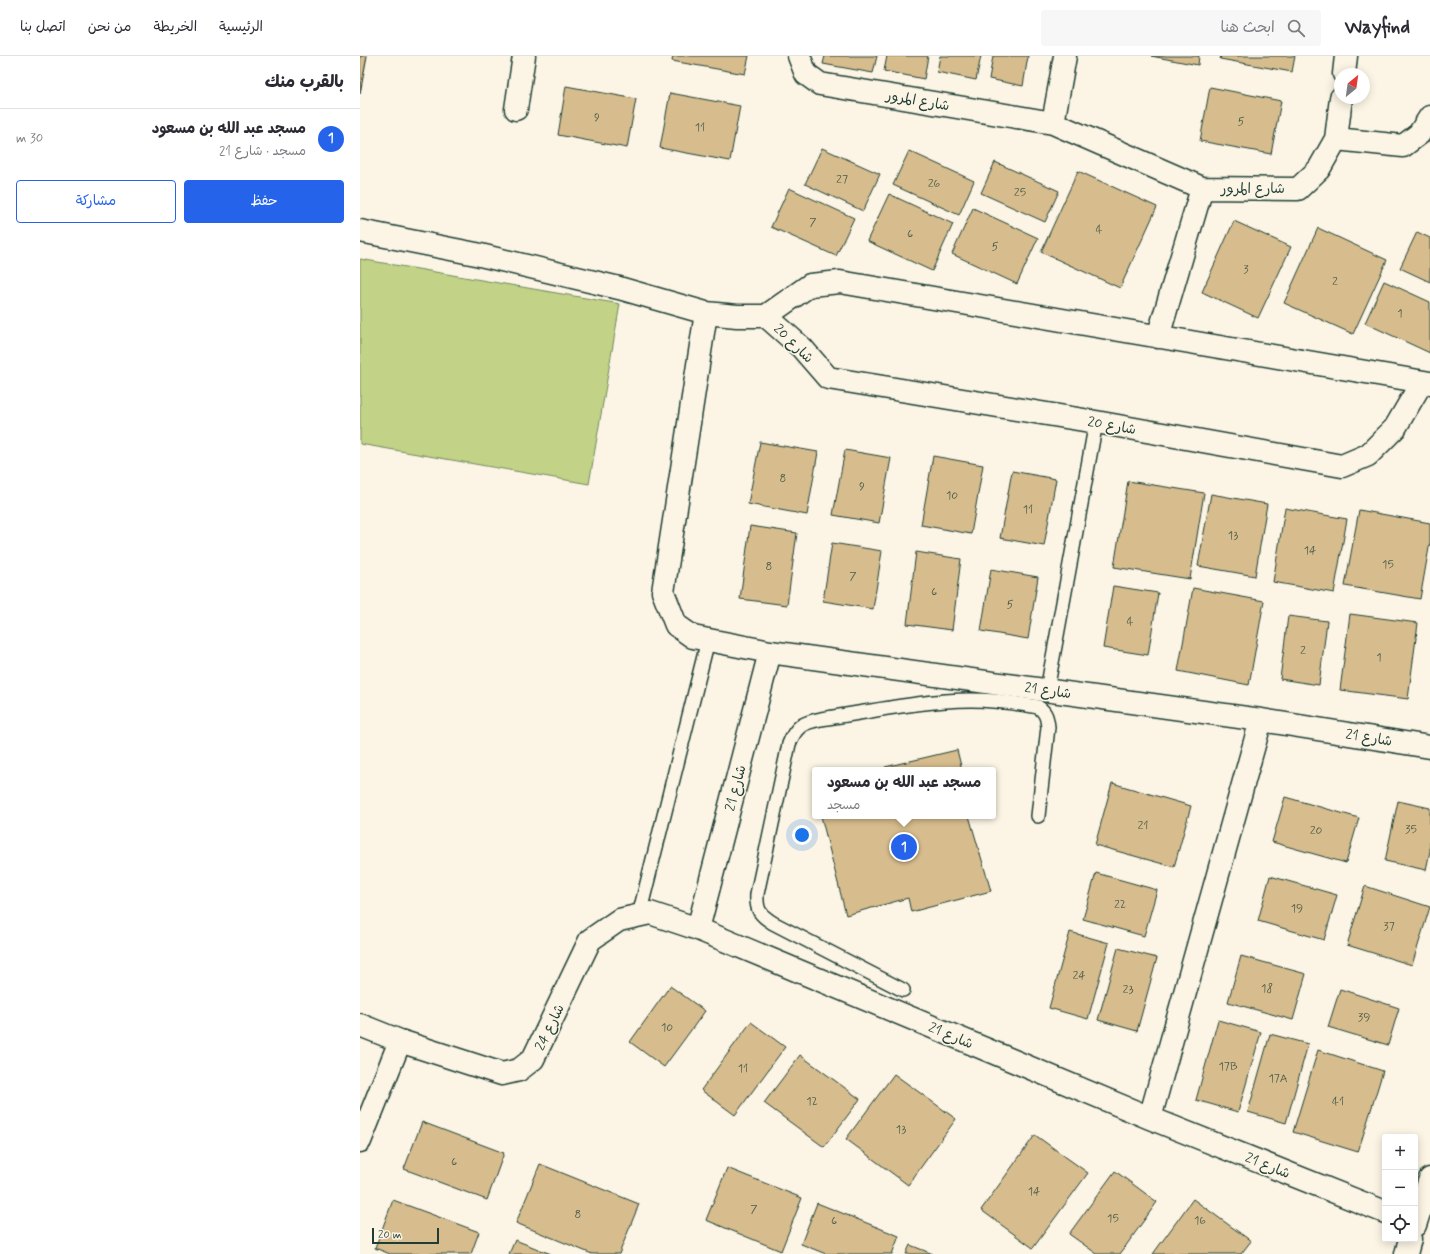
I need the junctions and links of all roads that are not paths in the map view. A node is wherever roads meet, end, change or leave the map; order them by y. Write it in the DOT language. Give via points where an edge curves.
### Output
graph roads {
  1 [pos="524,56"];
  2 [pos="799,56"];
  3 [pos="1065,56"];
  4 [pos="1346,56"];
  5 [pos="1345,68"];
  6 [pos="1340,104"];
  7 [pos="516,109"];
  8 [pos="1430,117"];
  9 [pos="1053,123"];
  10 [pos="1336,138"];
  11 [pos="1202,188"];
  12 [pos="360,231"];
  13 [pos="706,313"];
  14 [pos="766,316"];
  15 [pos="1158,337"];
  16 [pos="1426,382"];
  17 [pos="1096,422"];
  18 [pos="708,640"];
  19 [pos="770,652"];
  20 [pos="972,690"];
  21 [pos="1047,690"];
  22 [pos="1261,720"];
  23 [pos="1430,747"];
  24 [pos="1038,816"];
  25 [pos="639,915"];
  26 [pos="698,929"];
  27 [pos="903,990"];
  28 [pos="360,1025"];
  29 [pos="400,1041"];
  30 [pos="366,1108"];
  31 [pos="1150,1118"];
  32 [pos="360,1141"];
  33 [pos="1430,1179"];
  34 [pos="1382,1211"];
  35 [pos="1418,1215"];
  36 [pos="1409,1242"];
  37 [pos="1406,1254"];
  1 -- 7 [label="street"];
  2 -- 9 [label="street, شارع المرور" via="806,74 820,84"];
  3 -- 9 [label="street"];
  4 -- 5 [label="street"];
  6 -- 10 [label="street"];
  8 -- 10 [label="street" via="1419,134 1403,146"];
  9 -- 11 [label="street, شارع المرور"];
  10 -- 11 [label="street, شارع المرور" via="1319,169 1298,189"];
  11 -- 15 [label="street, شارع المرور"];
  12 -- 13 [label="street" via="476,254 611,286"];
  13 -- 14 [label="street"];
  13 -- 18 [label="street" via="662,592 676,625 692,637"];
  14 -- 15 [label="street, شارع 20" via="810,285 840,282"];
  14 -- 17 [label="street, شارع 20" via="802,348 828,378"];
  15 -- 16 [label="street, شارع 20"];
  16 -- 17 [label="street, شارع 20" via="1395,428 1368,455 1342,466"];
  17 -- 21 [label="lane"];
  18 -- 19 [label="street"];
  18 -- 25 [label="lane"];
  19 -- 20 [label="street, شارع 21"];
  19 -- 26 [label="street, شارع 21"];
  20 -- 21 [label="street, شارع 21"];
  20 -- 24 [label="lane" via="1000,701 1033,706 1046,714 1048,727"];
  20 -- 27 [label="lane" via="915,704 807,722 799,727 789,744 757,894 758,910 764,918 773,923"];
  21 -- 22 [label="street, شارع 21"];
  22 -- 23 [label="street, شارع 21"];
  22 -- 31 [label="street"];
  25 -- 26 [label="street, شارع 24" via="650,913"];
  25 -- 29 [label="street, شارع 24" via="619,920 590,940 533,1059 519,1070 502,1074"];
  26 -- 31 [label="street, شارع 21"];
  28 -- 29 [label="street, شارع 24"];
  29 -- 30 [label="street"];
  30 -- 32 [label="street"];
  31 -- 34 [label="street, شارع 21"];
  33 -- 35 [label="street"];
  36 -- 37 [label="street"];
}
